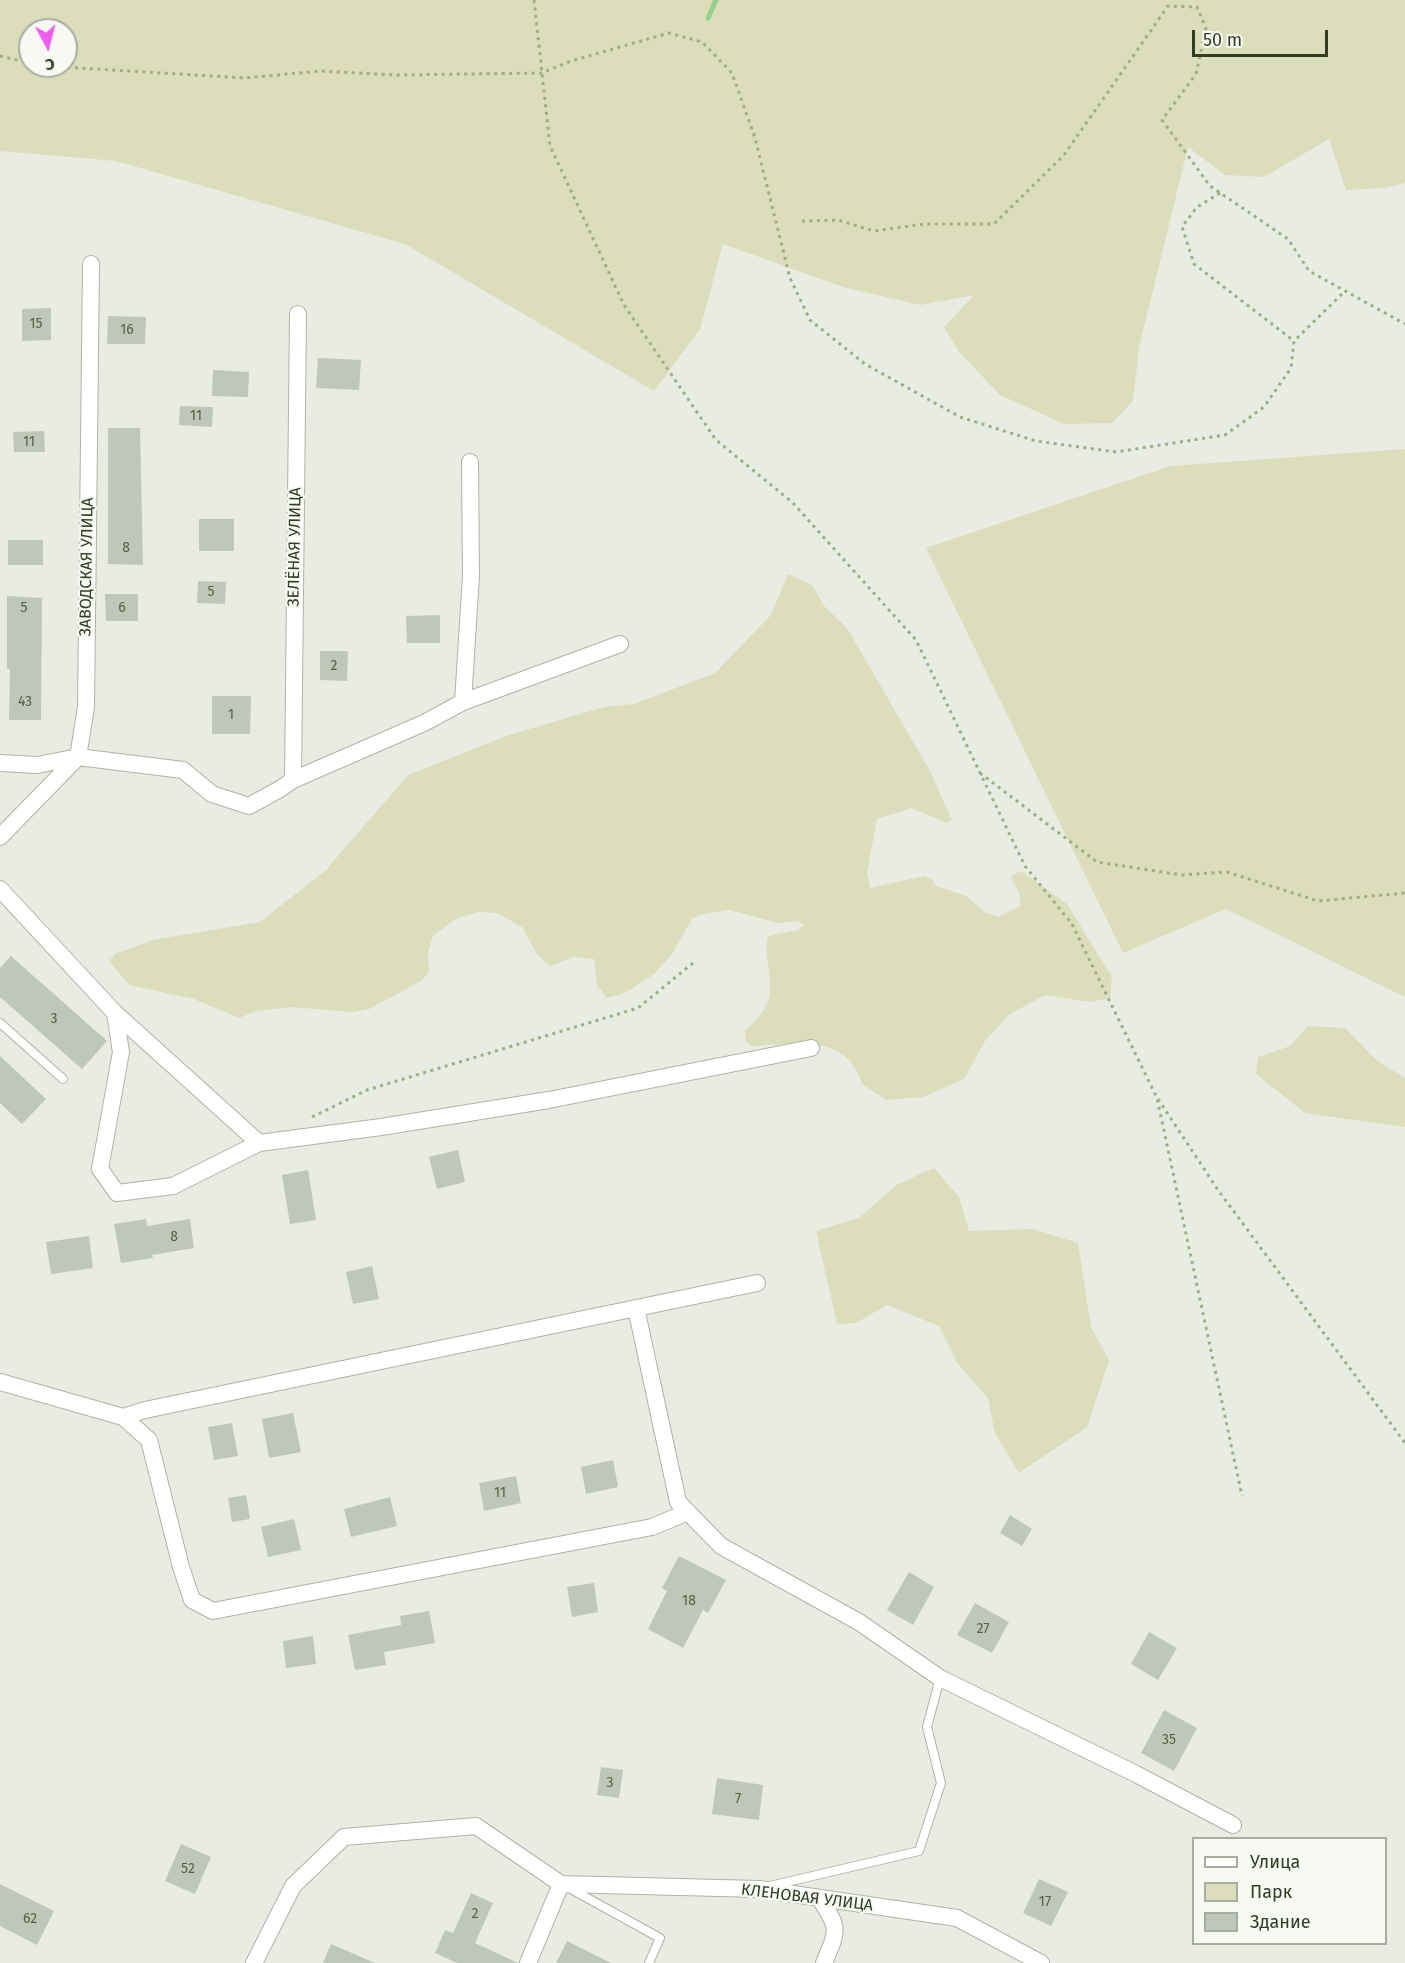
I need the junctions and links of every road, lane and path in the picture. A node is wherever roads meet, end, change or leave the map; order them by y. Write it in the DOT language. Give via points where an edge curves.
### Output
graph roads {
  1 [pos="534,0"];
  2 [pos="0,56"];
  3 [pos="18,60"];
  4 [pos="78,68"];
  5 [pos="542,73"];
  6 [pos="1220,193"];
  7 [pos="802,221"];
  8 [pos="91,264"];
  9 [pos="1345,291"];
  10 [pos="298,314"];
  11 [pos="1405,324"];
  12 [pos="1294,341"];
  13 [pos="470,462"];
  14 [pos="620,644"];
  15 [pos="463,702"];
  16 [pos="78,757"];
  17 [pos="0,763"];
  18 [pos="980,773"];
  19 [pos="293,780"];
  20 [pos="0,837"];
  21 [pos="0,889"];
  22 [pos="1405,893"];
  23 [pos="693,963"];
  24 [pos="115,1013"];
  25 [pos="0,1023"];
  26 [pos="811,1048"];
  27 [pos="63,1079"];
  28 [pos="1157,1098"];
  29 [pos="302,1122"];
  30 [pos="259,1143"];
  31 [pos="757,1283"];
  32 [pos="636,1308"];
  33 [pos="0,1382"];
  34 [pos="123,1417"];
  35 [pos="1405,1443"];
  36 [pos="1242,1496"];
  37 [pos="688,1512"];
  38 [pos="940,1678"];
  39 [pos="1233,1825"];
  40 [pos="561,1884"];
  41 [pos="759,1889"];
  42 [pos="819,1898"];
  43 [pos="254,1963"];
  44 [pos="528,1963"];
  45 [pos="649,1963"];
  46 [pos="824,1963"];
  47 [pos="1041,1963"];
  1 -- 5 [label="path"];
  2 -- 3 [label="path"];
  4 -- 5 [label="path" via="245,78 320,71 395,75"];
  5 -- 12 [label="path" via="669,33 702,42 732,73 755,138 790,278 810,320 865,364 960,417 1036,441 1116,452 1225,435 1264,407 1291,368"];
  5 -- 18 [label="path" via="549,147 624,305 716,440 792,502 916,640"];
  6 -- 7 [label="path" via="1210,186 1162,120 1196,74 1206,28 1197,7 1168,6 1064,155 994,224 924,224 874,231 838,220"];
  6 -- 9 [label="path" via="1288,239 1309,271"];
  6 -- 12 [label="path" via="1197,207 1182,227 1194,264"];
  8 -- 16 [label="street, ЗАВОДСКАЯ УЛИЦА" via="86,707"];
  9 -- 11 [label="path"];
  9 -- 12 [label="path"];
  10 -- 19 [label="street, ЗЕЛЁНАЯ УЛИЦА"];
  13 -- 15 [label="street" via="471,576"];
  14 -- 15 [label="street"];
  15 -- 19 [label="street"];
  16 -- 17 [label="street" via="37,765"];
  16 -- 19 [label="street" via="183,770 212,794 249,806"];
  16 -- 20 [label="street"];
  18 -- 22 [label="path" via="1097,862 1182,875 1227,872 1318,901"];
  18 -- 28 [label="path" via="1024,866 1072,924"];
  21 -- 24 [label="street"];
  23 -- 29 [label="path" via="638,1008 367,1090"];
  24 -- 30 [label="street"];
  24 -- 30 [label="street" via="121,1052 100,1169 117,1193 174,1186"];
  25 -- 27 [label="lane"];
  26 -- 30 [label="street" via="549,1100"];
  28 -- 35 [label="path" via="1218,1190"];
  28 -- 36 [label="path"];
  31 -- 32 [label="street"];
  32 -- 34 [label="street"];
  32 -- 37 [label="street" via="678,1502"];
  33 -- 34 [label="street"];
  34 -- 37 [label="street" via="149,1440 192,1600 213,1611 652,1527"];
  37 -- 38 [label="street" via="721,1546 859,1622"];
  38 -- 39 [label="street"];
  38 -- 41 [label="lane" via="927,1727 941,1783 919,1851"];
  40 -- 41 [label="street, КЛЕНОВАЯ УЛИЦА"];
  40 -- 43 [label="street" via="476,1826 344,1837 293,1886"];
  40 -- 44 [label="street"];
  40 -- 45 [label="lane" via="660,1938"];
  41 -- 42 [label="street, КЛЕНОВАЯ УЛИЦА"];
  42 -- 46 [label="street" via="834,1919 836,1936"];
  42 -- 47 [label="street, КЛЕНОВАЯ УЛИЦА" via="957,1918"];
}
